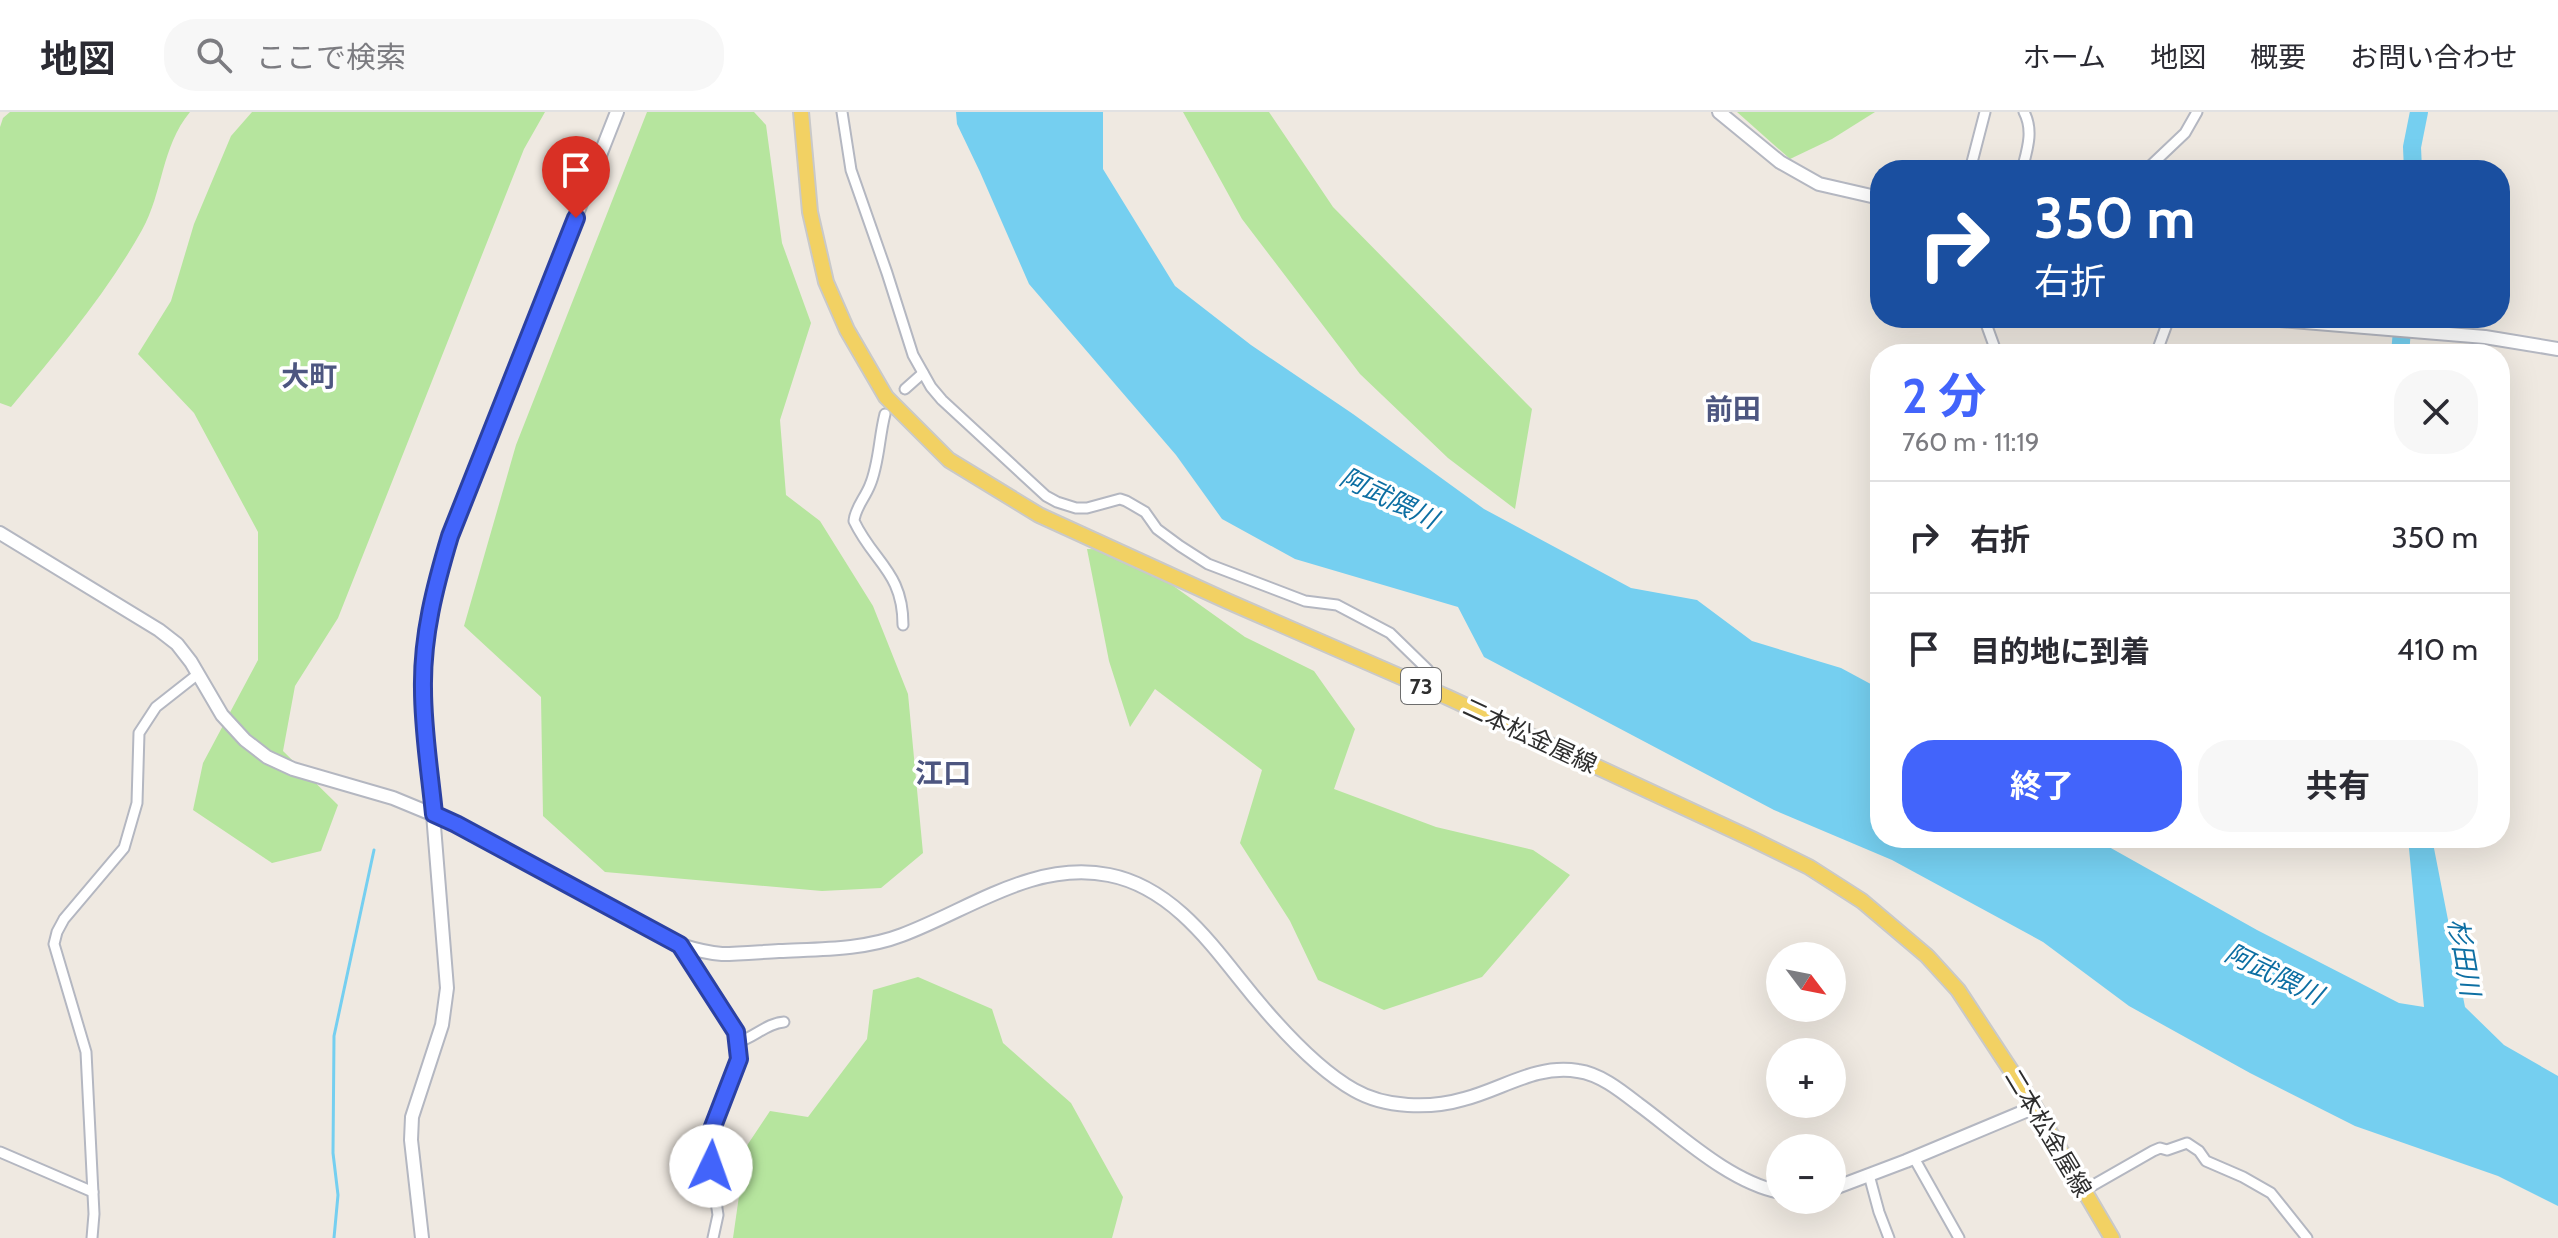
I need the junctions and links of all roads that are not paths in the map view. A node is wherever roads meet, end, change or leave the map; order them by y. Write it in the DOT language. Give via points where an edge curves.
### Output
graph roads {
  1 [pos="617,112"];
  2 [pos="801,112"];
  3 [pos="842,112"];
  4 [pos="1719,112"];
  5 [pos="1987,112"];
  6 [pos="2024,112"];
  7 [pos="2197,112"];
  8 [pos="1973,160"];
  9 [pos="2024,160"];
  10 [pos="2157,160"];
  11 [pos="1870,196"];
  12 [pos="2364,328"];
  13 [pos="2558,349"];
  14 [pos="923,373"];
  15 [pos="905,389"];
  16 [pos="885,414"];
  17 [pos="0,533"];
  18 [pos="903,625"];
  19 [pos="198,674"];
  20 [pos="1426,688"];
  21 [pos="434,814"];
  22 [pos="680,945"];
  23 [pos="784,1022"];
  24 [pos="738,1042"];
  25 [pos="2035,1107"];
  26 [pos="0,1152"];
  27 [pos="1914,1158"];
  28 [pos="1869,1175"];
  29 [pos="1846,1184"];
  30 [pos="1766,1189"];
  31 [pos="2083,1191"];
  32 [pos="93,1192"];
  33 [pos="92,1238"];
  34 [pos="422,1238"];
  35 [pos="713,1238"];
  36 [pos="1889,1238"];
  37 [pos="1959,1238"];
  38 [pos="2112,1238"];
  39 [pos="2307,1238"];
  1 -- 21 [label="street" via="435,585 423,689"];
  2 -- 20 [label="main road, 二本松金屋線 / 73" via="810,212 826,282 886,397 949,460 1039,515"];
  3 -- 14 [label="street" via="851,170"];
  4 -- 11 [label="street" via="1780,162 1819,184"];
  5 -- 8 [label="street"];
  6 -- 9 [label="street" via="2030,134"];
  7 -- 10 [label="street" via="2185,133"];
  12 -- 13 [label="street" via="2485,337"];
  14 -- 15 [label="street"];
  14 -- 20 [label="street" via="942,400 1046,496 1076,508 1126,501 1208,564 1365,618 1390,633 1428,670"];
  16 -- 18 [label="street" via="870,487 854,521 897,584"];
  17 -- 19 [label="street" via="159,630 177,644"];
  19 -- 21 [label="street" via="222,715 267,757"];
  19 -- 32 [label="street" via="156,707 139,733 137,803 124,848 64,919 54,944 86,1052"];
  20 -- 25 [label="main road, 二本松金屋線 / 73" via="1752,839 1862,901 1958,990"];
  21 -- 22 [label="street"];
  21 -- 34 [label="street" via="447,988 442,1025 412,1117"];
  22 -- 24 [label="street"];
  22 -- 30 [label="street" via="720,954 865,945 905,934 1034,879 1071,872 1110,875 1134,882 1174,907 1320,1067 1359,1093 1405,1105 1445,1104 1546,1070 1584,1072 1623,1092 1697,1148"];
  23 -- 24 [label="street"];
  24 -- 35 [label="street" via="739,1059 707,1142 718,1215"];
  25 -- 27 [label="street"];
  25 -- 31 [label="main road, 二本松金屋線 / 73"];
  26 -- 32 [label="street"];
  27 -- 28 [label="street"];
  27 -- 37 [label="street"];
  28 -- 29 [label="street"];
  28 -- 36 [label="street"];
  31 -- 38 [label="main road, 二本松金屋線 / 73"];
  31 -- 39 [label="street" via="2153,1151 2187,1143 2206,1161 2271,1193"];
  32 -- 33 [label="street"];
}
